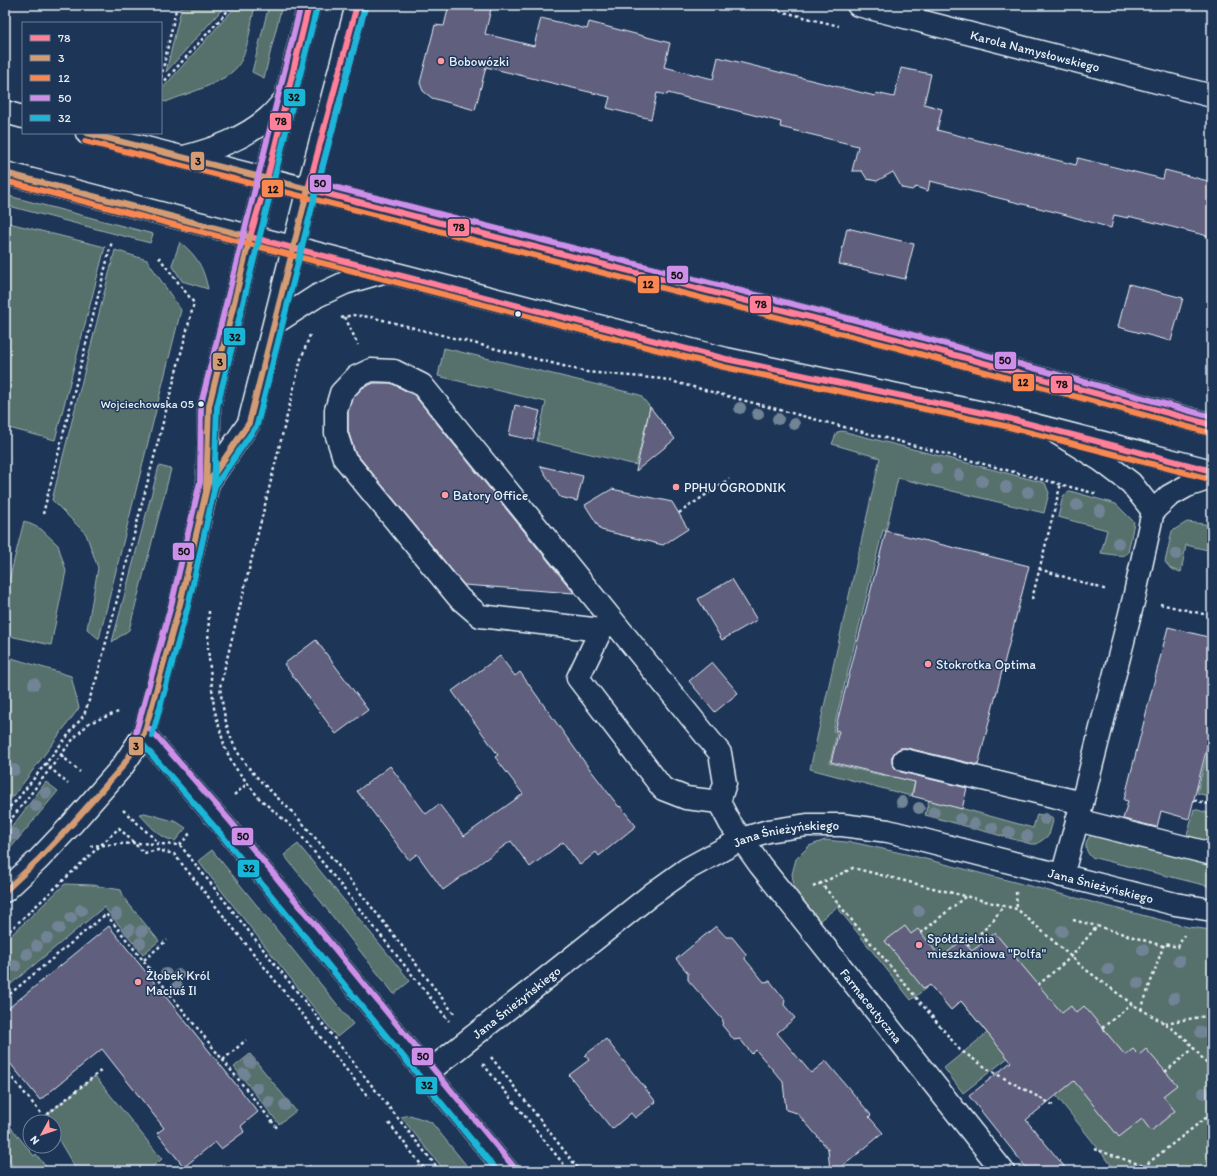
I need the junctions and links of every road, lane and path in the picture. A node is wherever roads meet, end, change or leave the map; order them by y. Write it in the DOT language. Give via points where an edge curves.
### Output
graph roads {
  1 [pos="177,5"];
  2 [pos="233,5"];
  3 [pos="309,5"];
  4 [pos="357,5"];
  5 [pos="858,5"];
  6 [pos="162,73"];
  7 [pos="162,84"];
  8 [pos="1212,96"];
  9 [pos="287,97"];
  10 [pos="5,112"];
  11 [pos="22,117"];
  12 [pos="90,134"];
  13 [pos="183,157"];
  14 [pos="5,173"];
  15 [pos="266,178"];
  16 [pos="308,189"];
  17 [pos="250,237"];
  18 [pos="112,241"];
  19 [pos="292,248"];
  20 [pos="158,256"];
  21 [pos="383,272"];
  22 [pos="336,319"];
  23 [pos="275,323"];
  24 [pos="310,333"];
  25 [pos="1212,425"];
  26 [pos="1053,430"];
  27 [pos="1212,471"];
  28 [pos="729,479"];
  29 [pos="1212,480"];
  30 [pos="208,483"];
  31 [pos="1061,483"];
  32 [pos="1105,496"];
  33 [pos="1153,511"];
  34 [pos="678,513"];
  35 [pos="43,514"];
  36 [pos="1032,599"];
  37 [pos="209,603"];
  38 [pos="607,625"];
  39 [pos="154,698"];
  40 [pos="144,734"];
  41 [pos="61,755"];
  42 [pos="904,760"];
  43 [pos="45,763"];
  44 [pos="50,769"];
  45 [pos="79,772"];
  46 [pos="68,784"];
  47 [pos="247,784"];
  48 [pos="233,796"];
  49 [pos="1194,800"];
  50 [pos="719,802"];
  51 [pos="1212,805"];
  52 [pos="5,811"];
  53 [pos="1080,812"];
  54 [pos="130,816"];
  55 [pos="5,827"];
  56 [pos="194,829"];
  57 [pos="742,839"];
  58 [pos="136,843"];
  59 [pos="159,843"];
  60 [pos="53,845"];
  61 [pos="180,845"];
  62 [pos="100,846"];
  63 [pos="1212,854"];
  64 [pos="1062,876"];
  65 [pos="820,882"];
  66 [pos="1016,888"];
  67 [pos="5,891"];
  68 [pos="966,896"];
  69 [pos="1003,906"];
  70 [pos="1017,909"];
  71 [pos="1212,910"];
  72 [pos="1073,920"];
  73 [pos="1097,926"];
  74 [pos="921,933"];
  75 [pos="1184,934"];
  76 [pos="5,935"];
  77 [pos="167,940"];
  78 [pos="967,946"];
  79 [pos="1163,946"];
  80 [pos="144,960"];
  81 [pos="1085,969"];
  82 [pos="1038,985"];
  83 [pos="5,998"];
  84 [pos="1132,1004"];
  85 [pos="1142,1010"];
  86 [pos="1212,1015"];
  87 [pos="456,1016"];
  88 [pos="1164,1023"];
  89 [pos="453,1026"];
  90 [pos="1102,1028"];
  91 [pos="246,1040"];
  92 [pos="1194,1048"];
  93 [pos="486,1052"];
  94 [pos="479,1059"];
  95 [pos="223,1060"];
  96 [pos="5,1069"];
  97 [pos="103,1069"];
  98 [pos="1212,1070"];
  99 [pos="1165,1072"];
  100 [pos="427,1073"];
  101 [pos="369,1098"];
  102 [pos="1053,1105"];
  103 [pos="1212,1113"];
  104 [pos="389,1123"];
  105 [pos="278,1129"];
  106 [pos="1094,1148"];
  107 [pos="310,1166"];
  108 [pos="1145,1166"];
  109 [pos="314,1171"];
  110 [pos="426,1171"];
  111 [pos="440,1171"];
  112 [pos="507,1171"];
  113 [pos="569,1171"];
  114 [pos="580,1171"];
  115 [pos="1003,1171"];
  116 [pos="1138,1171"];
  1 -- 6 [label="path"];
  2 -- 7 [label="path"];
  3 -- 9 [label="street"];
  4 -- 16 [label="street"];
  5 -- 8 [label="street, Karola Namysłowskiego"];
  9 -- 13 [label="street" via="268,118 245,133 216,149"];
  9 -- 15 [label="street"];
  10 -- 11 [label="street"];
  12 -- 13 [label="street"];
  13 -- 15 [label="street"];
  14 -- 17 [label="street"];
  15 -- 16 [label="street"];
  15 -- 17 [label="street"];
  16 -- 19 [label="street"];
  16 -- 25 [label="street" via="888,337"];
  17 -- 19 [label="street"];
  17 -- 30 [label="street" via="209,406"];
  18 -- 35 [label="path"];
  19 -- 21 [label="street"];
  19 -- 23 [label="street"];
  20 -- 43 [label="path" via="194,303 97,677 84,715"];
  21 -- 23 [label="street" via="345,283 317,296"];
  21 -- 26 [label="street" via="788,374 933,402"];
  22 -- 31 [label="path" via="352,315 371,317 587,372 663,378"];
  23 -- 30 [label="street" via="249,424"];
  24 -- 87 [label="path" via="301,359 220,687 223,709 229,732 238,751 269,790 306,826"];
  26 -- 27 [label="street"];
  26 -- 33 [label="street" via="1131,483"];
  28 -- 34 [label="path"];
  29 -- 33 [label="street" via="1187,486 1169,496"];
  30 -- 39 [label="street" via="180,604"];
  31 -- 32 [label="path"];
  31 -- 36 [label="path"];
  33 -- 53 [label="street" via="1134,598"];
  37 -- 47 [label="path" via="208,648 217,726 224,748"];
  38 -- 38 [label="street" via="422,385 394,370 371,370 356,377 341,393 336,410 336,433 344,458 459,598 480,616"];
  38 -- 50 [label="street" via="720,753 725,783"];
  38 -- 50 [label="street" via="578,678 664,788 686,798"];
  39 -- 40 [label="street"];
  39 -- 41 [label="path" via="89,723"];
  40 -- 60 [label="street" via="122,766"];
  40 -- 100 [label="street" via="225,827"];
  41 -- 44 [label="path"];
  41 -- 45 [label="path"];
  42 -- 53 [label="street"];
  43 -- 44 [label="path"];
  43 -- 52 [label="path" via="16,801"];
  44 -- 46 [label="path"];
  44 -- 55 [label="path"];
  47 -- 48 [label="path"];
  47 -- 89 [label="path" via="299,833"];
  49 -- 51 [label="path"];
  50 -- 57 [label="street, Farmaceutyczna"];
  53 -- 63 [label="street"];
  53 -- 64 [label="street"];
  54 -- 59 [label="path"];
  56 -- 61 [label="path"];
  57 -- 64 [label="street, Jana Śnieżyńskiego" via="768,831 807,825 842,825 888,831"];
  57 -- 100 [label="street, Jana Śnieżyńskiego" via="686,869 652,894"];
  57 -- 115 [label="street, Farmaceutyczna" via="779,890"];
  58 -- 59 [label="path"];
  58 -- 62 [label="path"];
  58 -- 62 [label="path" via="119,828"];
  58 -- 101 [label="path" via="144,853 158,850 174,854"];
  59 -- 61 [label="path"];
  60 -- 62 [label="path"];
  60 -- 67 [label="street"];
  61 -- 111 [label="path"];
  62 -- 76 [label="path"];
  64 -- 71 [label="street, Jana Śnieżyńskiego" via="1175,904"];
  65 -- 102 [label="path" via="960,1050 991,1071"];
  66 -- 70 [label="path"];
  68 -- 74 [label="path"];
  69 -- 78 [label="path" via="993,921"];
  72 -- 73 [label="path"];
  73 -- 79 [label="path"];
  73 -- 82 [label="path" via="1071,957"];
  75 -- 79 [label="path" via="1178,947 1164,944"];
  77 -- 80 [label="path"];
  79 -- 85 [label="path"];
  80 -- 83 [label="path" via="106,914"];
  80 -- 95 [label="path"];
  81 -- 84 [label="path"];
  84 -- 85 [label="path"];
  84 -- 90 [label="path"];
  85 -- 88 [label="path"];
  86 -- 88 [label="path"];
  88 -- 92 [label="path"];
  91 -- 95 [label="path"];
  92 -- 98 [label="path"];
  92 -- 99 [label="path"];
  93 -- 114 [label="path"];
  94 -- 113 [label="path"];
  95 -- 105 [label="path"];
  96 -- 97 [label="path" via="44,1118"];
  100 -- 112 [label="street"];
  103 -- 108 [label="path"];
  104 -- 110 [label="path"];
  106 -- 108 [label="path"];
  107 -- 109 [label="path"];
  108 -- 116 [label="path"];
}
